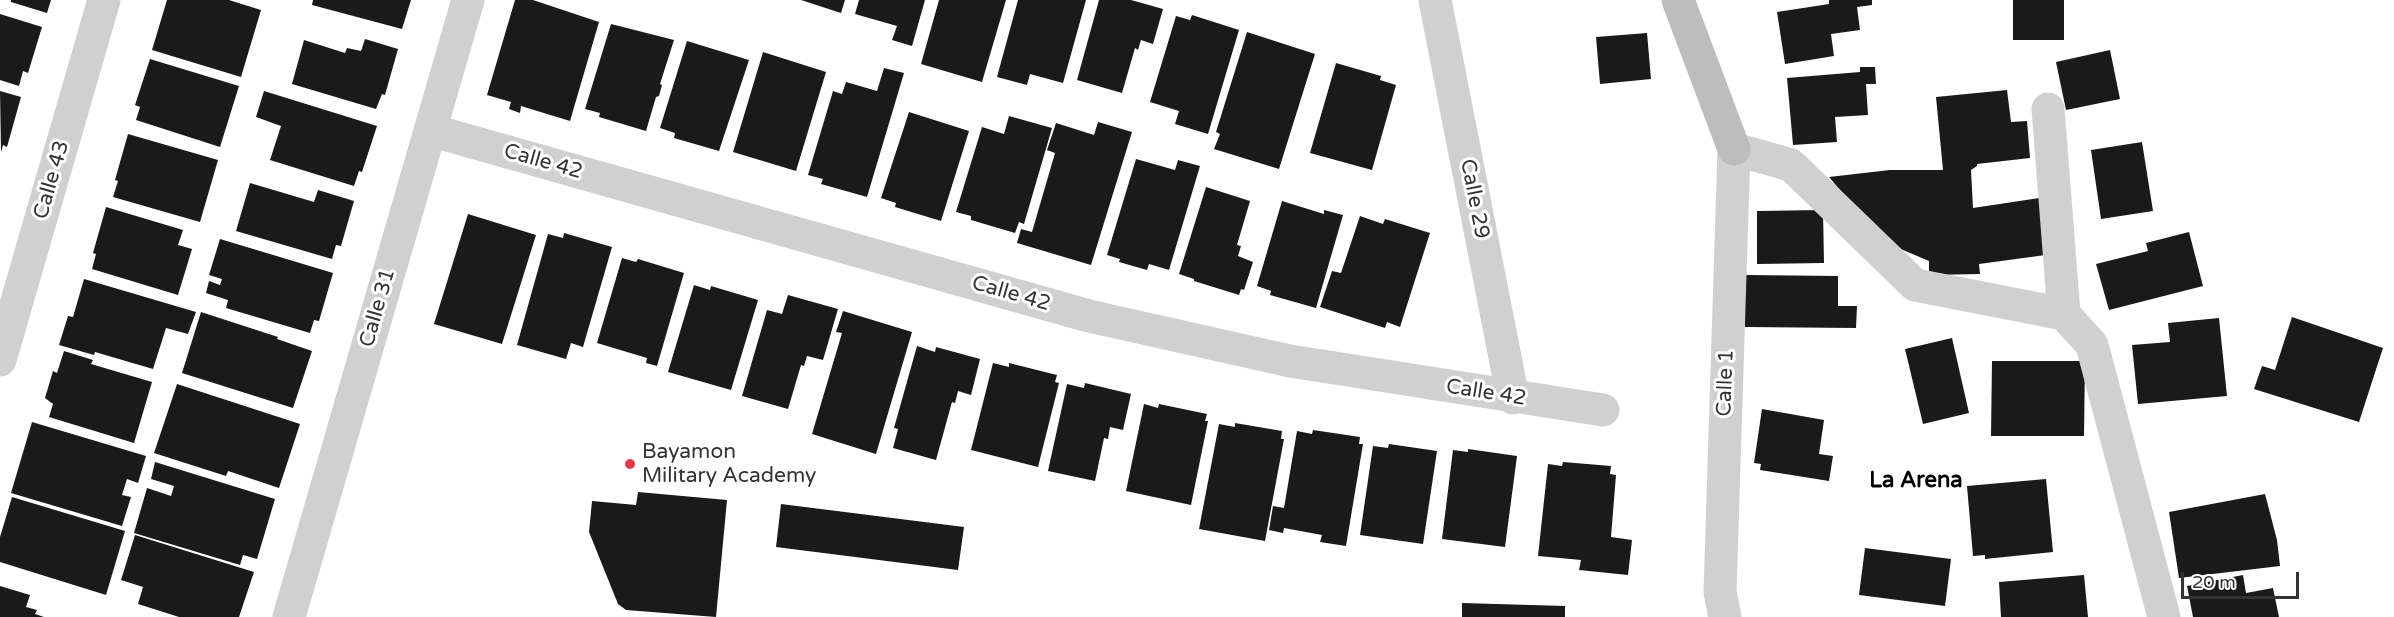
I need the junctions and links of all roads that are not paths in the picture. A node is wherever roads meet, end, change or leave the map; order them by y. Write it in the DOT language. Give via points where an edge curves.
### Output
graph roads {
  1 [pos="104,0"];
  2 [pos="468,0"];
  3 [pos="1435,0"];
  4 [pos="1678,0"];
  5 [pos="2048,109"];
  6 [pos="430,130"];
  7 [pos="1734,149"];
  8 [pos="2064,314"];
  9 [pos="0,360"];
  10 [pos="1514,398"];
  11 [pos="1603,410"];
  12 [pos="289,617"];
  13 [pos="1725,617"];
  14 [pos="2164,617"];
  1 -- 9 [label="street, Calle 43"];
  2 -- 6 [label="street, Calle 31"];
  3 -- 10 [label="street, Calle 29"];
  4 -- 7 [label="street"];
  5 -- 8 [label="street"];
  6 -- 10 [label="street, Calle 42" via="1089,316 1290,361"];
  6 -- 12 [label="street, Calle 31"];
  7 -- 8 [label="street" via="1791,165 1915,285"];
  7 -- 13 [label="street, Calle 1" via="1720,592"];
  8 -- 14 [label="street" via="2092,345"];
  10 -- 11 [label="street, Calle 42"];
}
